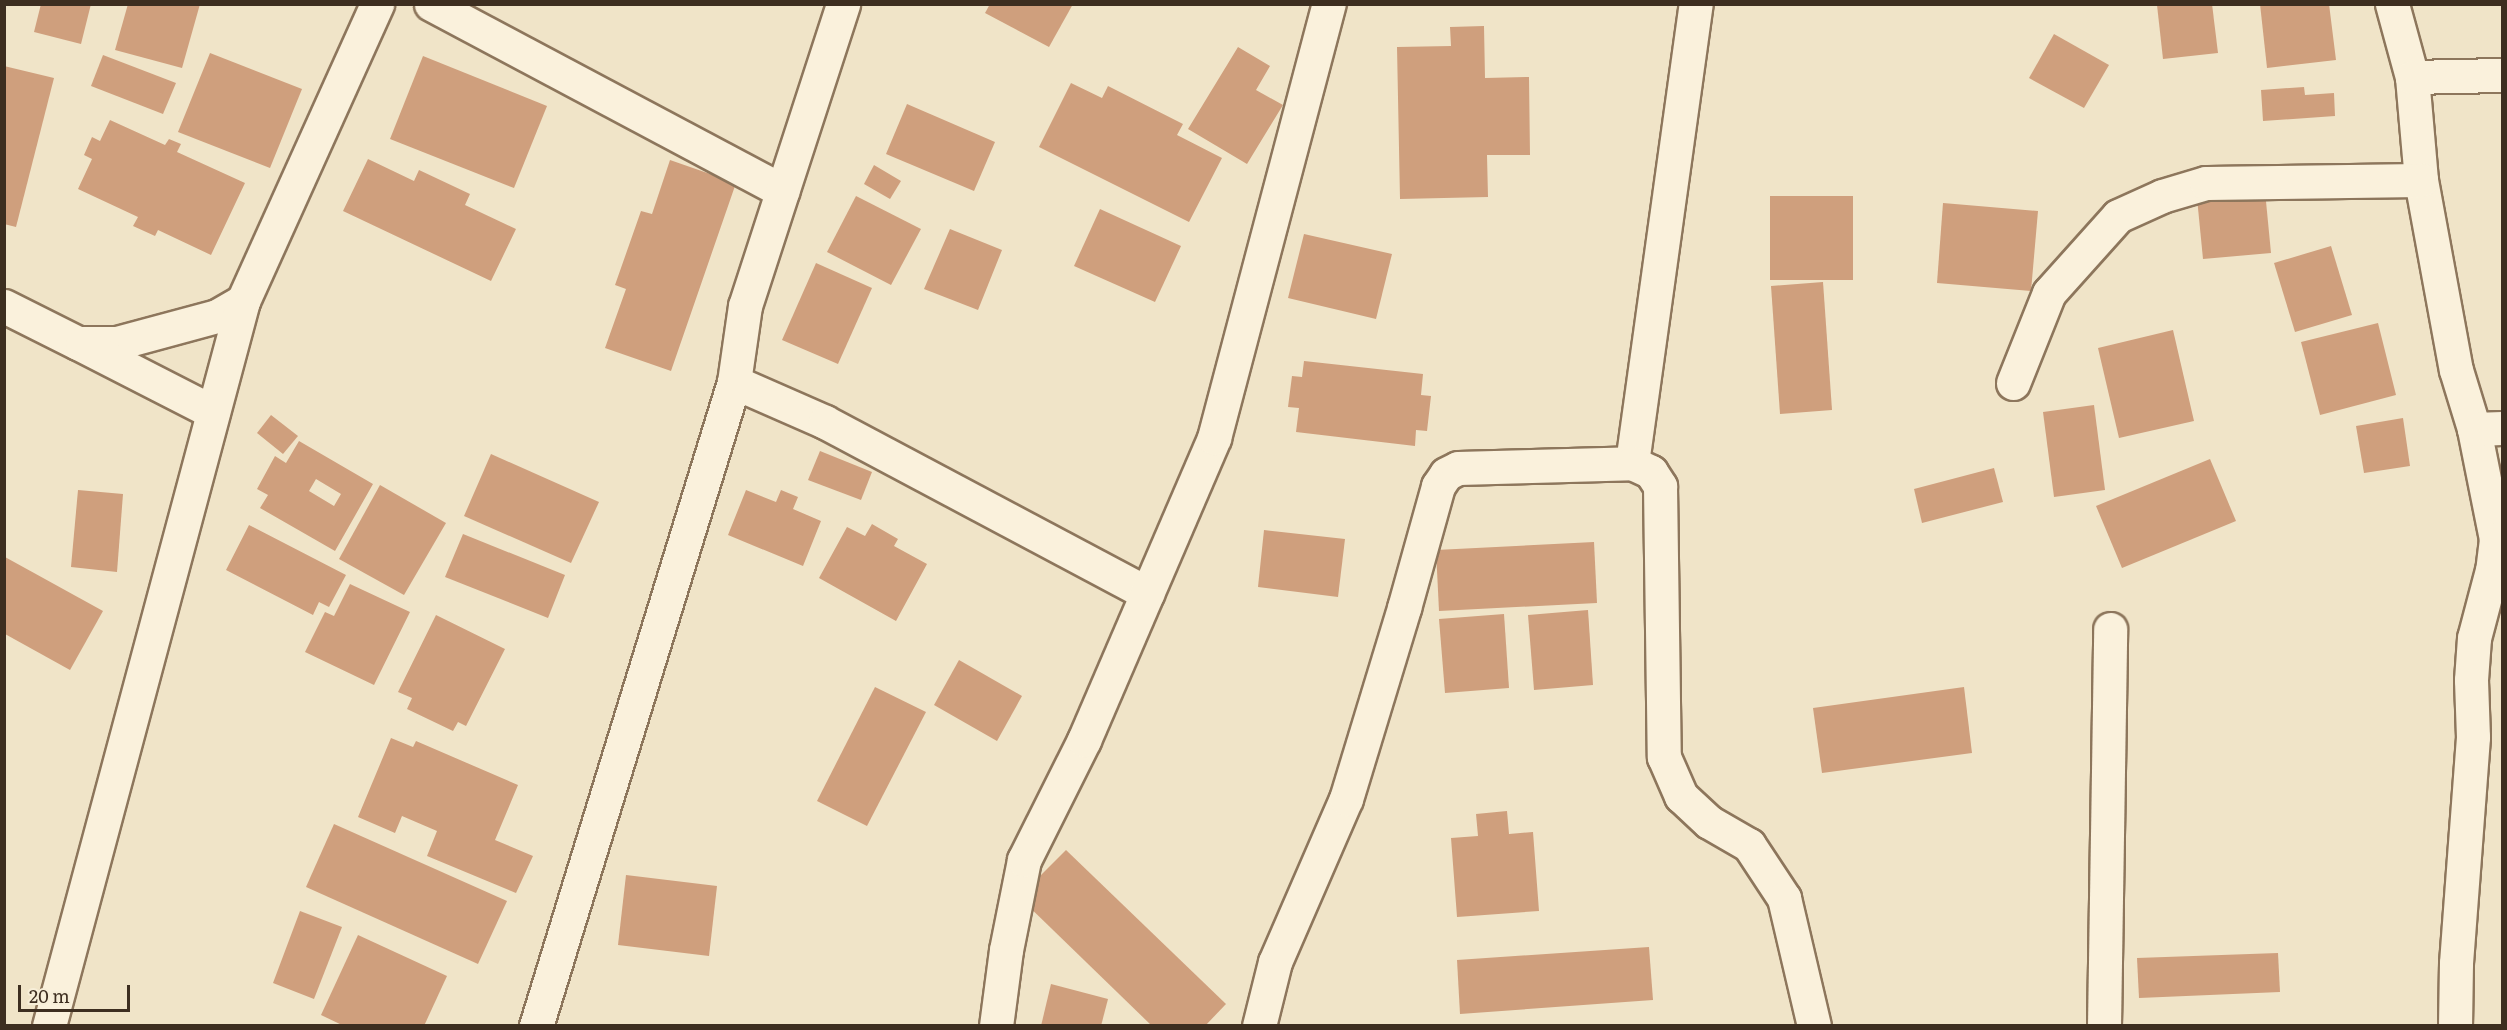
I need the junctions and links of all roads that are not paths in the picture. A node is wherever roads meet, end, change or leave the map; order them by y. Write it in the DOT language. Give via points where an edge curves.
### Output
graph roads {
  1 [pos="377,4"];
  2 [pos="431,4"];
  3 [pos="843,4"];
  4 [pos="1329,4"];
  5 [pos="1696,4"];
  6 [pos="2392,4"];
  7 [pos="2502,75"];
  8 [pos="2412,77"];
  9 [pos="2421,180"];
  10 [pos="782,191"];
  11 [pos="243,301"];
  12 [pos="4,306"];
  13 [pos="78,343"];
  14 [pos="734,382"];
  15 [pos="2013,383"];
  16 [pos="213,412"];
  17 [pos="2488,429"];
  18 [pos="1632,462"];
  19 [pos="1147,593"];
  20 [pos="2110,629"];
  21 [pos="49,1026"];
  22 [pos="536,1026"];
  23 [pos="996,1026"];
  24 [pos="1259,1026"];
  25 [pos="1814,1026"];
  26 [pos="2104,1026"];
  27 [pos="2455,1026"];
  1 -- 11 [label="street"];
  2 -- 10 [label="street"];
  3 -- 10 [label="street"];
  4 -- 19 [label="street" via="1214,438"];
  5 -- 18 [label="street"];
  6 -- 8 [label="street"];
  7 -- 8 [label="street"];
  8 -- 9 [label="street"];
  9 -- 15 [label="street" via="2206,183 2162,196 2118,216 2049,293"];
  9 -- 17 [label="street" via="2456,370"];
  10 -- 14 [label="street" via="745,306"];
  11 -- 13 [label="street" via="217,316 176,328 117,343"];
  11 -- 16 [label="street"];
  12 -- 13 [label="street"];
  13 -- 16 [label="street"];
  14 -- 19 [label="street" via="825,422"];
  14 -- 22 [label="street"];
  16 -- 21 [label="street"];
  17 -- 27 [label="street" via="2496,539 2475,638 2471,680 2473,737"];
  18 -- 24 [label="street" via="1458,468 1446,474 1437,486 1346,800 1275,962"];
  18 -- 25 [label="street" via="1651,472 1660,486 1664,757 1681,796 1709,822 1749,845 1784,898"];
  19 -- 23 [label="street" via="1084,740 1024,860"];
  20 -- 26 [label="street"];
}
